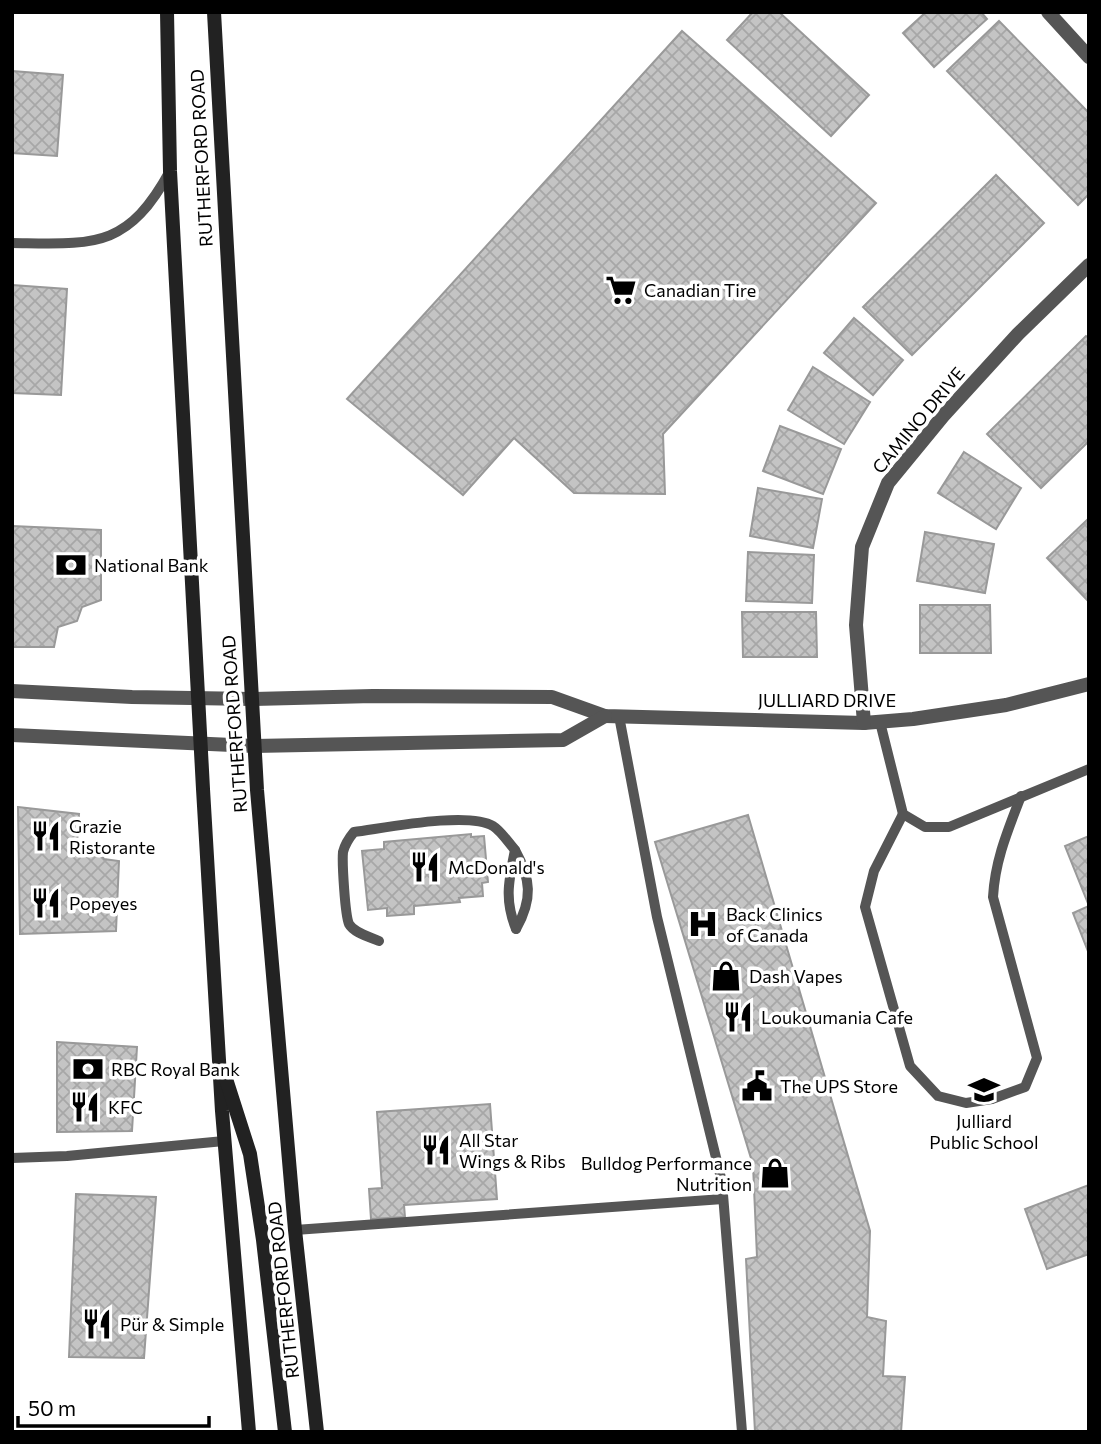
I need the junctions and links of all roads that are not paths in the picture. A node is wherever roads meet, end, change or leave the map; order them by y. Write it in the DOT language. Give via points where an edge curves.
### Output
graph roads {
  1 [pos="167,12"];
  2 [pos="214,12"];
  3 [pos="1048,12"];
  4 [pos="1089,57"];
  5 [pos="170,171"];
  6 [pos="12,243"];
  7 [pos="1089,265"];
  8 [pos="1089,684"];
  9 [pos="12,691"];
  10 [pos="199,697"];
  11 [pos="251,699"];
  12 [pos="612,716"];
  13 [pos="880,722"];
  14 [pos="864,723"];
  15 [pos="12,735"];
  16 [pos="201,743"];
  17 [pos="254,746"];
  18 [pos="1089,769"];
  19 [pos="1021,796"];
  20 [pos="903,814"];
  21 [pos="515,850"];
  22 [pos="379,941"];
  23 [pos="219,1057"];
  24 [pos="224,1140"];
  25 [pos="12,1158"];
  26 [pos="723,1199"];
  27 [pos="295,1230"];
  28 [pos="249,1432"];
  29 [pos="285,1432"];
  30 [pos="317,1432"];
  31 [pos="742,1432"];
  1 -- 5 [label="main road, RUTHERFORD ROAD"];
  2 -- 11 [label="main road, RUTHERFORD ROAD"];
  3 -- 4 [label="street"];
  5 -- 6 [label="lane" via="136,220 109,237 78,244"];
  5 -- 10 [label="main road, RUTHERFORD ROAD"];
  7 -- 14 [label="street, CAMINO DRIVE" via="1018,334 888,483 862,547 856,625"];
  8 -- 13 [label="street, JULLIARD DRIVE" via="1006,705"];
  9 -- 10 [label="street, JULLIARD DRIVE"];
  10 -- 11 [label="street, JULLIARD DRIVE"];
  10 -- 16 [label="main road, RUTHERFORD ROAD"];
  11 -- 12 [label="street, JULLIARD DRIVE" via="552,697"];
  11 -- 17 [label="main road, RUTHERFORD ROAD"];
  12 -- 14 [label="street, JULLIARD DRIVE"];
  12 -- 17 [label="street" via="563,740"];
  12 -- 26 [label="lane"];
  13 -- 14 [label="street, JULLIARD DRIVE"];
  13 -- 20 [label="lane"];
  15 -- 16 [label="street"];
  16 -- 17 [label="street"];
  16 -- 23 [label="main road, RUTHERFORD ROAD"];
  17 -- 27 [label="main road, RUTHERFORD ROAD"];
  18 -- 19 [label="lane"];
  19 -- 20 [label="lane" via="949,827 925,827"];
  19 -- 20 [label="lane" via="1001,847 993,897 1037,1058 1025,1087 966,1103 939,1096 910,1066 865,907 874,870"];
  21 -- 21 [label="lane" via="508,909 516,929 526,911 527,872"];
  21 -- 22 [label="lane" via="494,826 480,821 442,820 354,832 343,853 349,924"];
  23 -- 24 [label="main road, RUTHERFORD ROAD"];
  23 -- 29 [label="main road" via="250,1154"];
  24 -- 25 [label="lane"];
  24 -- 28 [label="main road, RUTHERFORD ROAD"];
  26 -- 27 [label="lane"];
  26 -- 31 [label="lane"];
  27 -- 30 [label="main road, RUTHERFORD ROAD"];
}
